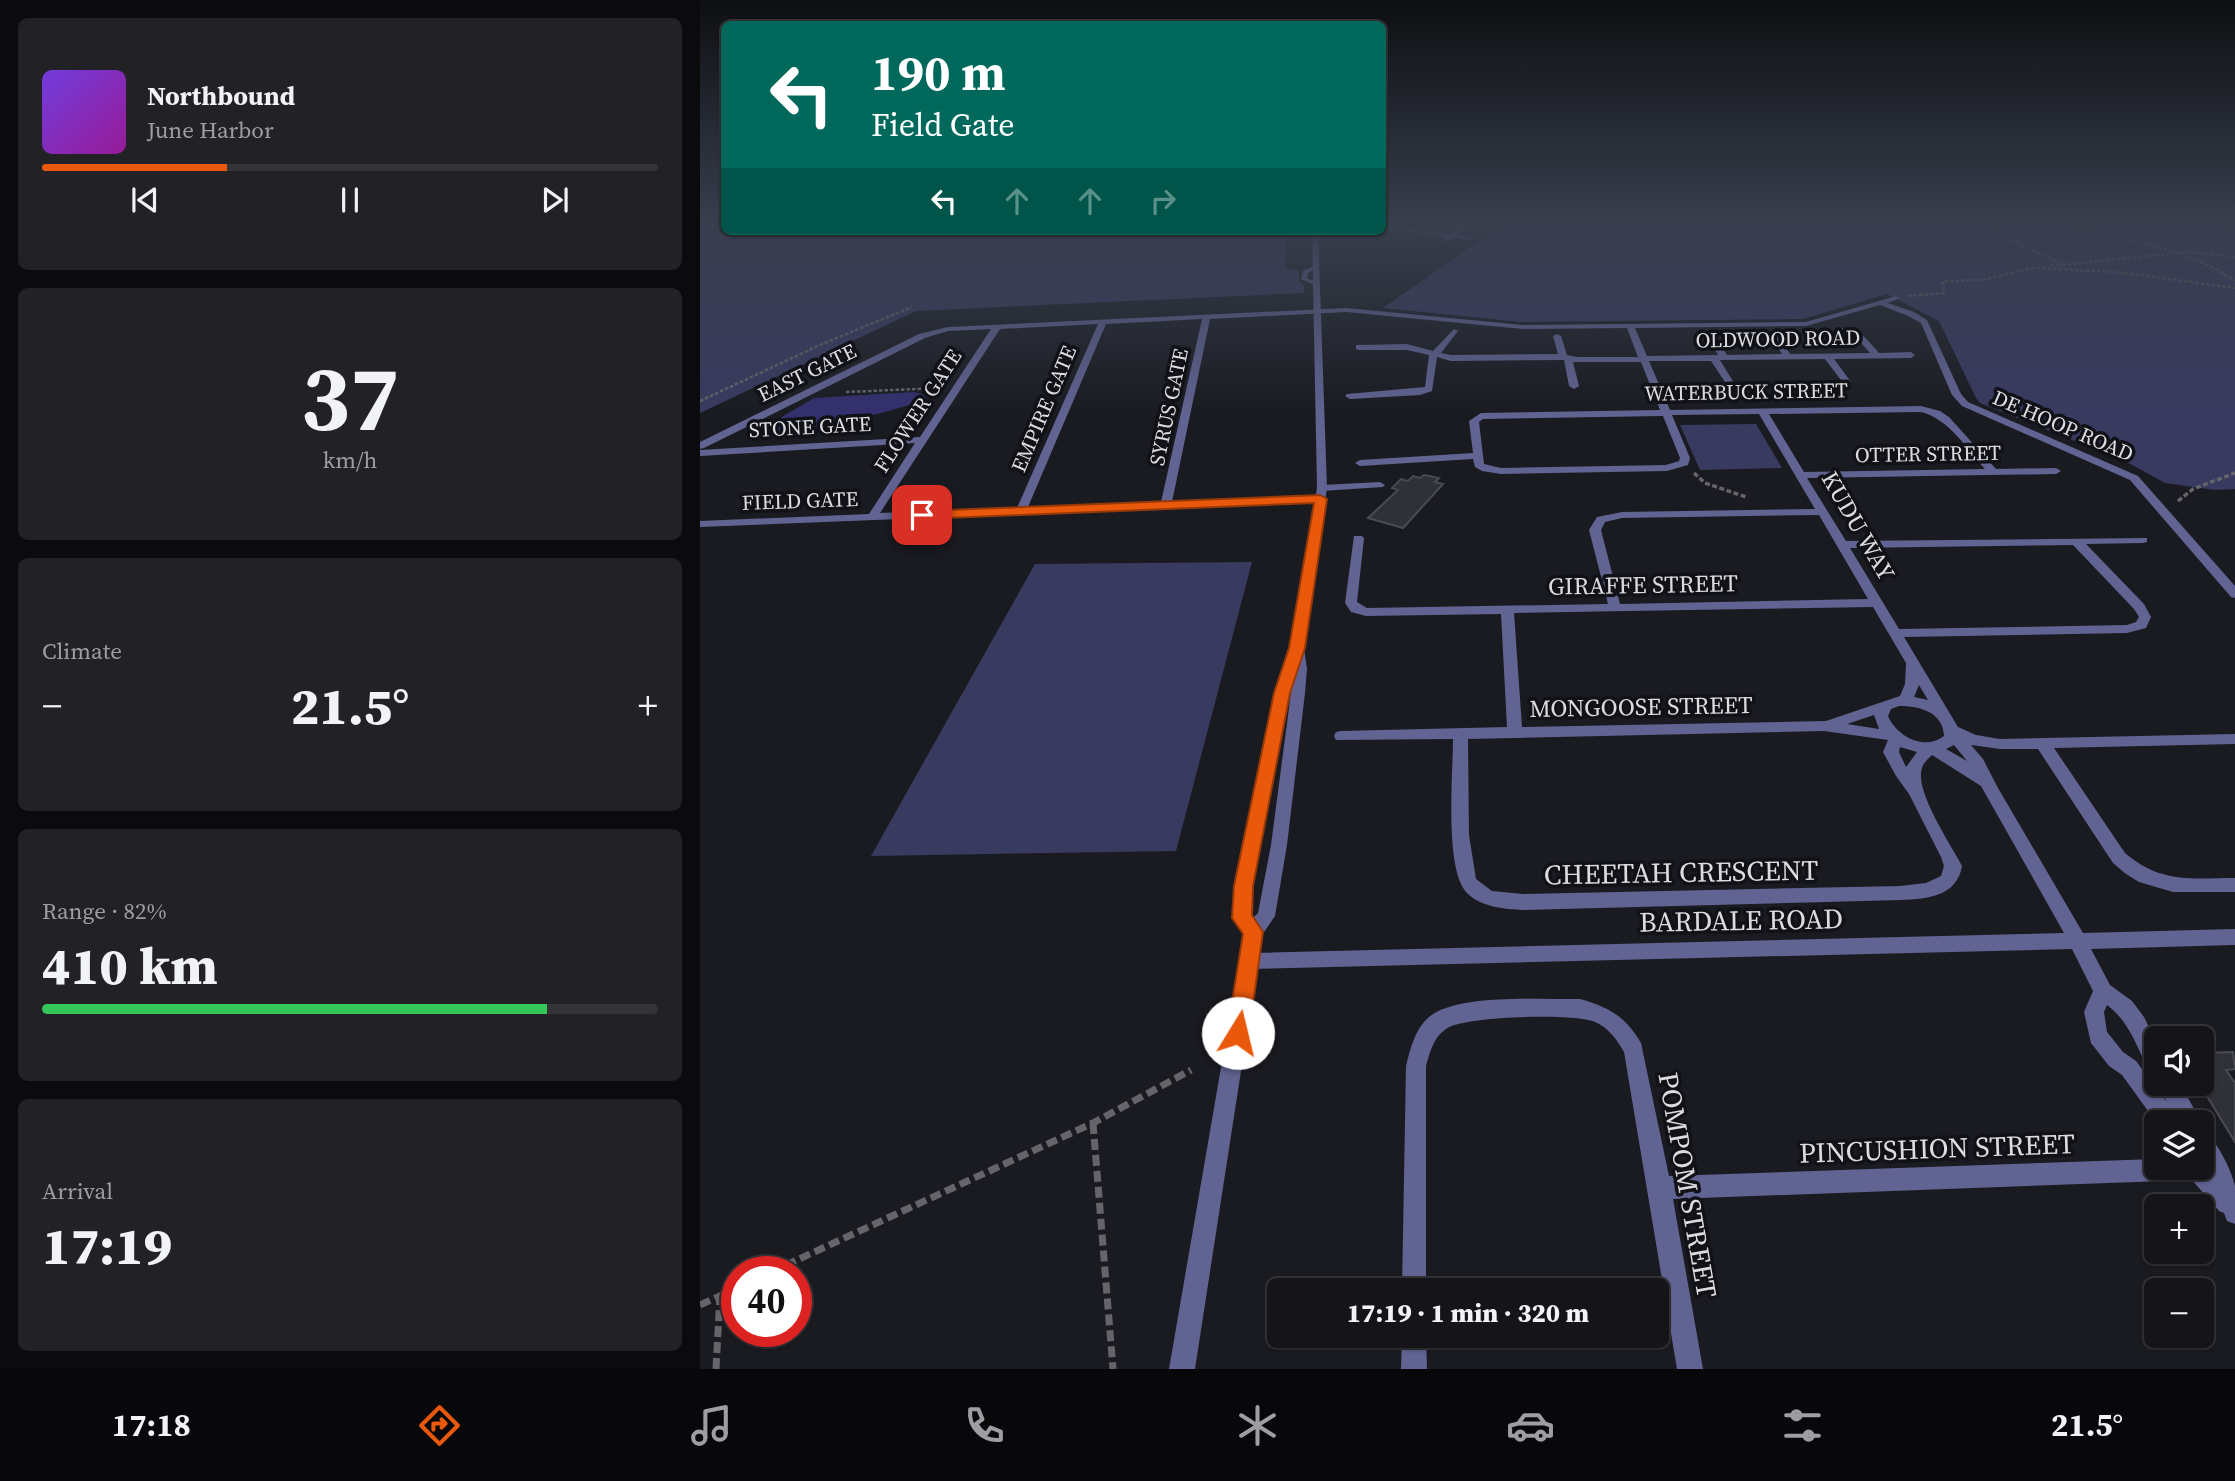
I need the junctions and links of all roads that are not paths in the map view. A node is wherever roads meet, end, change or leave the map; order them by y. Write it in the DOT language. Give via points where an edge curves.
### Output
graph roads {
  1 [pos="1316,287"];
  2 [pos="1896,298"];
  3 [pos="1879,302"];
  4 [pos="1317,311"];
  5 [pos="1206,317"];
  6 [pos="1103,322"];
  7 [pos="1630,326"];
  8 [pos="997,327"];
  9 [pos="1844,329"];
  10 [pos="1454,331"];
  11 [pos="1773,334"];
  12 [pos="1710,335"];
  13 [pos="1557,336"];
  14 [pos="1359,347"];
  15 [pos="1433,355"];
  16 [pos="1911,355"];
  17 [pos="1827,356"];
  18 [pos="1877,356"];
  19 [pos="1565,357"];
  20 [pos="1788,357"];
  21 [pos="1719,358"];
  22 [pos="1644,359"];
  23 [pos="1847,382"];
  24 [pos="1730,383"];
  25 [pos="1574,386"];
  26 [pos="1350,396"];
  27 [pos="1762,411"];
  28 [pos="1667,412"];
  29 [pos="922,440"];
  30 [pos="700,446"];
  31 [pos="700,453"];
  32 [pos="1476,456"];
  33 [pos="1360,463"];
  34 [pos="2056,471"];
  35 [pos="1993,472"];
  36 [pos="1800,475"];
  37 [pos="1380,485"];
  38 [pos="1321,493"];
  39 [pos="1166,505"];
  40 [pos="1021,511"];
  41 [pos="1821,512"];
  42 [pos="872,517"];
  43 [pos="700,524"];
  44 [pos="1358,538"];
  45 [pos="2143,540"];
  46 [pos="2076,541"];
  47 [pos="1841,545"];
  48 [pos="2235,594"];
  49 [pos="1875,603"];
  50 [pos="1615,607"];
  51 [pos="1507,610"];
  52 [pos="1894,632"];
  53 [pos="1297,648"];
  54 [pos="1912,665"];
  55 [pos="1898,702"];
  56 [pos="1944,715"];
  57 [pos="1824,726"];
  58 [pos="1953,732"];
  59 [pos="1460,733"];
  60 [pos="1515,733"];
  61 [pos="1341,736"];
  62 [pos="1895,737"];
  63 [pos="2235,739"];
  64 [pos="1993,743"];
  65 [pos="2042,743"];
  66 [pos="1930,748"];
  67 [pos="1978,763"];
  68 [pos="1988,785"];
  69 [pos="1916,791"];
  70 [pos="2235,885"];
  71 [pos="1253,932"];
  72 [pos="2235,937"];
  73 [pos="2077,939"];
  74 [pos="1250,961"];
  75 [pos="2103,991"];
  76 [pos="2144,1039"];
  77 [pos="2129,1068"];
  78 [pos="2144,1070"];
  79 [pos="2160,1110"];
  80 [pos="2144,1170"];
  81 [pos="2211,1180"];
  82 [pos="1660,1188"];
  83 [pos="2234,1211"];
  84 [pos="1414,1278"];
  85 [pos="1414,1348"];
  86 [pos="1182,1369"];
  87 [pos="1414,1369"];
  88 [pos="1690,1369"];
  1 -- 4 [label="street"];
  2 -- 3 [label="street"];
  3 -- 7 [label="street" via="1806,324"];
  3 -- 48 [label="street, DE HOOP ROAD" via="1924,322 1965,404 2142,484"];
  4 -- 5 [label="street"];
  4 -- 7 [label="street" via="1371,311 1519,327"];
  4 -- 38 [label="street"];
  5 -- 6 [label="street"];
  5 -- 39 [label="street, SYRUS GATE"];
  6 -- 8 [label="street"];
  6 -- 40 [label="street, EMPIRE GATE"];
  7 -- 22 [label="street"];
  8 -- 29 [label="street, FLOWER GATE"];
  8 -- 30 [label="street, EAST GATE" via="931,332"];
  9 -- 18 [label="street" via="1858,335"];
  10 -- 15 [label="street"];
  11 -- 20 [label="street"];
  12 -- 21 [label="street"];
  13 -- 19 [label="street"];
  14 -- 15 [label="street, OLDWOOD ROAD" via="1407,347"];
  15 -- 19 [label="street, OLDWOOD ROAD"];
  15 -- 26 [label="street" via="1427,390"];
  16 -- 18 [label="street, OLDWOOD ROAD"];
  17 -- 18 [label="street, OLDWOOD ROAD"];
  17 -- 20 [label="street, OLDWOOD ROAD"];
  17 -- 23 [label="street"];
  19 -- 22 [label="street, OLDWOOD ROAD"];
  19 -- 25 [label="street"];
  20 -- 21 [label="street, OLDWOOD ROAD"];
  21 -- 22 [label="street, OLDWOOD ROAD"];
  21 -- 24 [label="street"];
  22 -- 28 [label="street"];
  27 -- 28 [label="street, WATERBUCK STREET"];
  27 -- 35 [label="street, WATERBUCK STREET" via="1930,411 1946,419"];
  27 -- 36 [label="street, KUDU WAY"];
  28 -- 32 [label="street, WATERBUCK STREET" via="1481,416 1475,421"];
  28 -- 32 [label="street" via="1685,458 1682,465 1496,471 1482,468"];
  29 -- 31 [label="street, STONE GATE"];
  29 -- 42 [label="street, FLOWER GATE"];
  32 -- 33 [label="street"];
  34 -- 35 [label="street, OTTER STREET"];
  35 -- 36 [label="street, OTTER STREET"];
  36 -- 41 [label="street, KUDU WAY"];
  37 -- 38 [label="lane"];
  38 -- 39 [label="street, FIELD GATE"];
  38 -- 53 [label="street"];
  39 -- 40 [label="street, FIELD GATE"];
  40 -- 42 [label="street, FIELD GATE"];
  41 -- 47 [label="street, KUDU WAY"];
  41 -- 50 [label="street" via="1601,519 1595,530"];
  42 -- 43 [label="street, FIELD GATE"];
  44 -- 51 [label="street, GIRAFFE STREET" via="1353,607 1366,612"];
  45 -- 46 [label="street"];
  46 -- 47 [label="street"];
  46 -- 52 [label="street" via="2140,607 2145,617 2141,625 2127,629"];
  47 -- 49 [label="street, KUDU WAY"];
  49 -- 50 [label="street, GIRAFFE STREET"];
  49 -- 52 [label="street, KUDU WAY"];
  50 -- 51 [label="street, GIRAFFE STREET"];
  51 -- 60 [label="street"];
  52 -- 54 [label="street, KUDU WAY"];
  53 -- 71 [label="street" via="1298,693 1279,845 1266,916"];
  53 -- 71 [label="street" via="1282,693 1244,886 1242,918"];
  54 -- 55 [label="street" via="1912,684"];
  54 -- 56 [label="street, KUDU WAY"];
  55 -- 56 [label="street" via="1922,703"];
  55 -- 57 [label="street, MONGOOSE STREET"];
  55 -- 62 [label="street" via="1885,706 1881,716"];
  56 -- 58 [label="street, KUDU WAY"];
  57 -- 60 [label="street, MONGOOSE STREET"];
  57 -- 62 [label="street, MONGOOSE STREET"];
  58 -- 64 [label="street"];
  58 -- 66 [label="street" via="1945,745"];
  58 -- 67 [label="street"];
  59 -- 60 [label="street, MONGOOSE STREET"];
  59 -- 61 [label="street, MONGOOSE STREET"];
  59 -- 69 [label="street, CHEETAH CRESCENT" via="1465,875 1481,894 1504,901 1933,889 1951,879 1953,866"];
  62 -- 66 [label="street, MONGOOSE STREET"];
  62 -- 69 [label="street, CHEETAH CRESCENT" via="1891,752"];
  63 -- 65 [label="street"];
  64 -- 65 [label="street"];
  64 -- 67 [label="street" via="1979,753"];
  65 -- 70 [label="street" via="2128,867 2169,886"];
  66 -- 68 [label="street"];
  66 -- 69 [label="street" via="1913,770"];
  67 -- 68 [label="street"];
  68 -- 73 [label="street"];
  71 -- 74 [label="street"];
  72 -- 73 [label="street, BARDALE ROAD"];
  73 -- 74 [label="street, BARDALE ROAD"];
  73 -- 75 [label="street"];
  74 -- 86 [label="street"];
  75 -- 76 [label="street" via="2125,1007"];
  75 -- 77 [label="street" via="2094,1012 2095,1028 2106,1048"];
  77 -- 78 [label="street"];
  77 -- 79 [label="street"];
  80 -- 82 [label="street, PINCUSHION STREET"];
  81 -- 83 [label="street"];
  82 -- 84 [label="street, POMPOM STREET" via="1634,1050 1612,1019 1580,1008 1461,1011 1438,1022 1419,1048"];
  82 -- 88 [label="street, POMPOM STREET"];
  85 -- 87 [label="street"];
}
